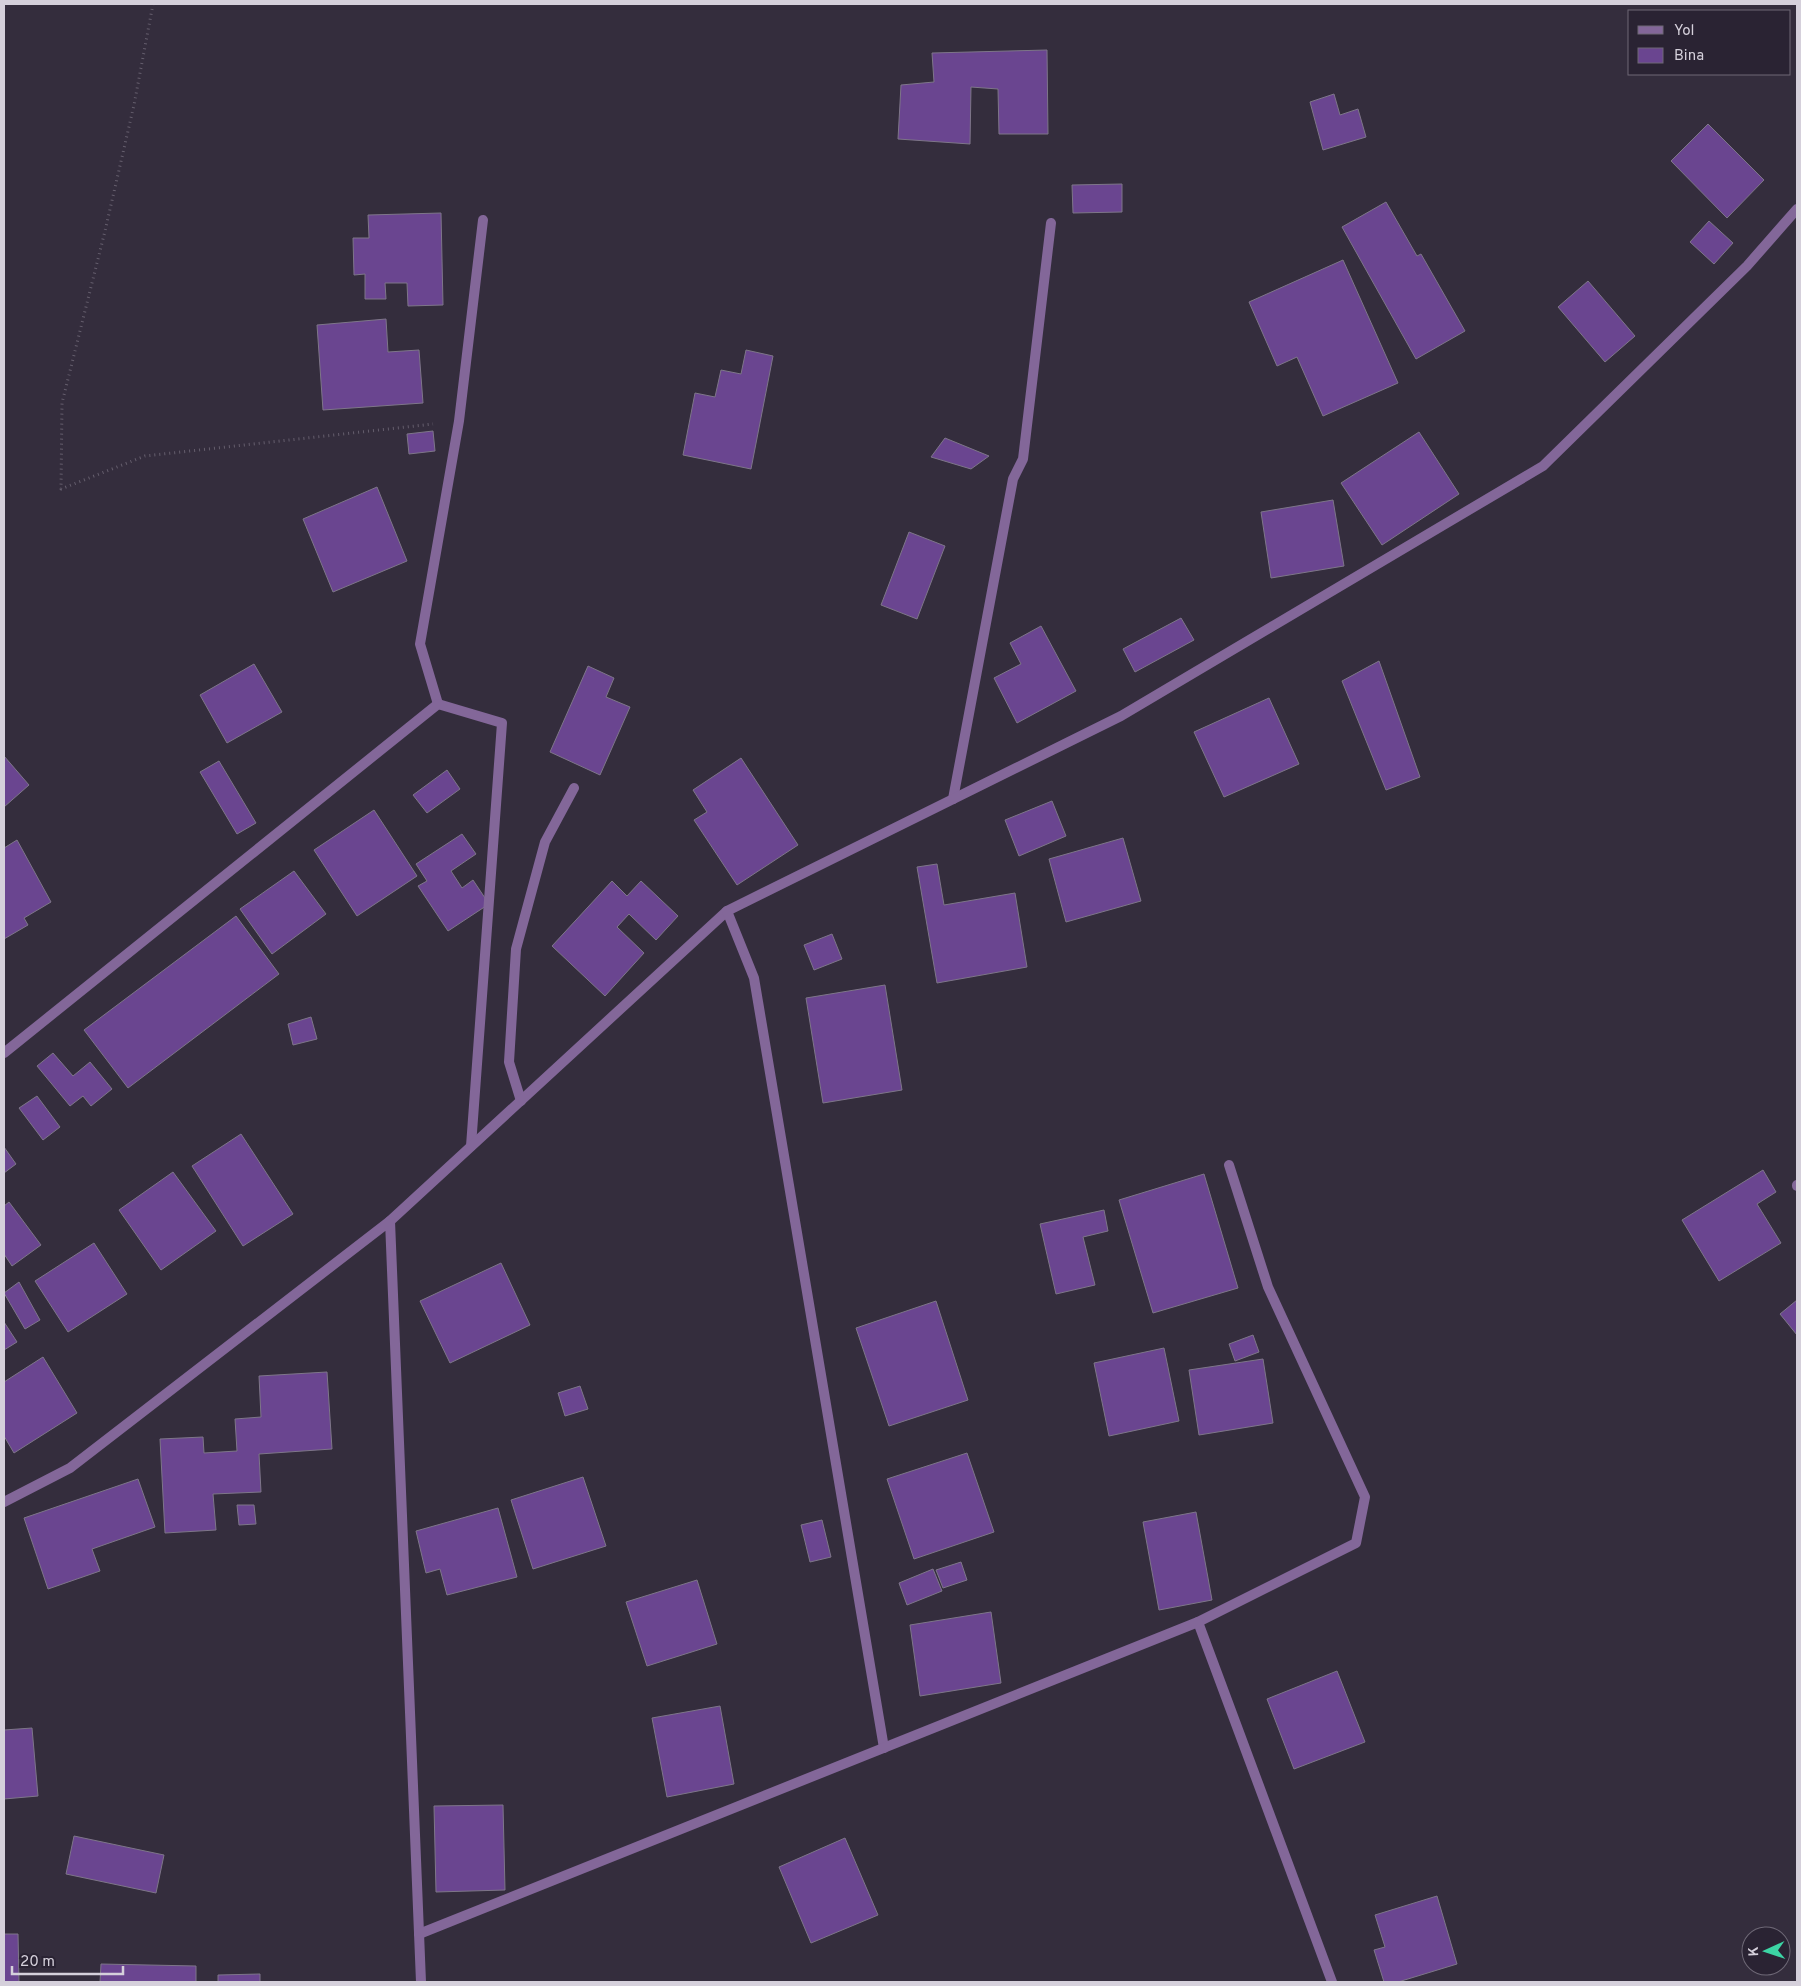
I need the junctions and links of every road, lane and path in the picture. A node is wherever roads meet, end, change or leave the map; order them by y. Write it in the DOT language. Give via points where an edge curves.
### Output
graph roads {
  1 [pos="153,4"];
  2 [pos="1797,209"];
  3 [pos="484,220"];
  4 [pos="1051,224"];
  5 [pos="459,421"];
  6 [pos="438,704"];
  7 [pos="574,788"];
  8 [pos="953,799"];
  9 [pos="727,910"];
  10 [pos="4,1053"];
  11 [pos="521,1101"];
  12 [pos="471,1146"];
  13 [pos="1229,1165"];
  14 [pos="390,1221"];
  15 [pos="4,1502"];
  16 [pos="1198,1622"];
  17 [pos="884,1748"];
  18 [pos="419,1934"];
  19 [pos="421,1982"];
  20 [pos="1332,1982"];
  1 -- 5 [label="path" via="116,183 62,403 61,489 145,456"];
  2 -- 8 [label="street" via="1747,266 1543,466 1121,716"];
  3 -- 5 [label="street"];
  4 -- 8 [label="street" via="1024,459 1013,478"];
  5 -- 6 [label="street" via="420,644"];
  6 -- 10 [label="street"];
  6 -- 12 [label="street" via="502,723"];
  7 -- 11 [label="street" via="545,842 516,949 509,1062"];
  8 -- 9 [label="street"];
  9 -- 11 [label="street"];
  9 -- 17 [label="street" via="754,978"];
  11 -- 12 [label="street"];
  12 -- 14 [label="street"];
  13 -- 16 [label="street" via="1268,1287 1365,1497 1356,1543"];
  14 -- 15 [label="street" via="70,1468"];
  14 -- 18 [label="street"];
  16 -- 17 [label="street"];
  16 -- 20 [label="street"];
  17 -- 18 [label="street"];
  18 -- 19 [label="street"];
}
